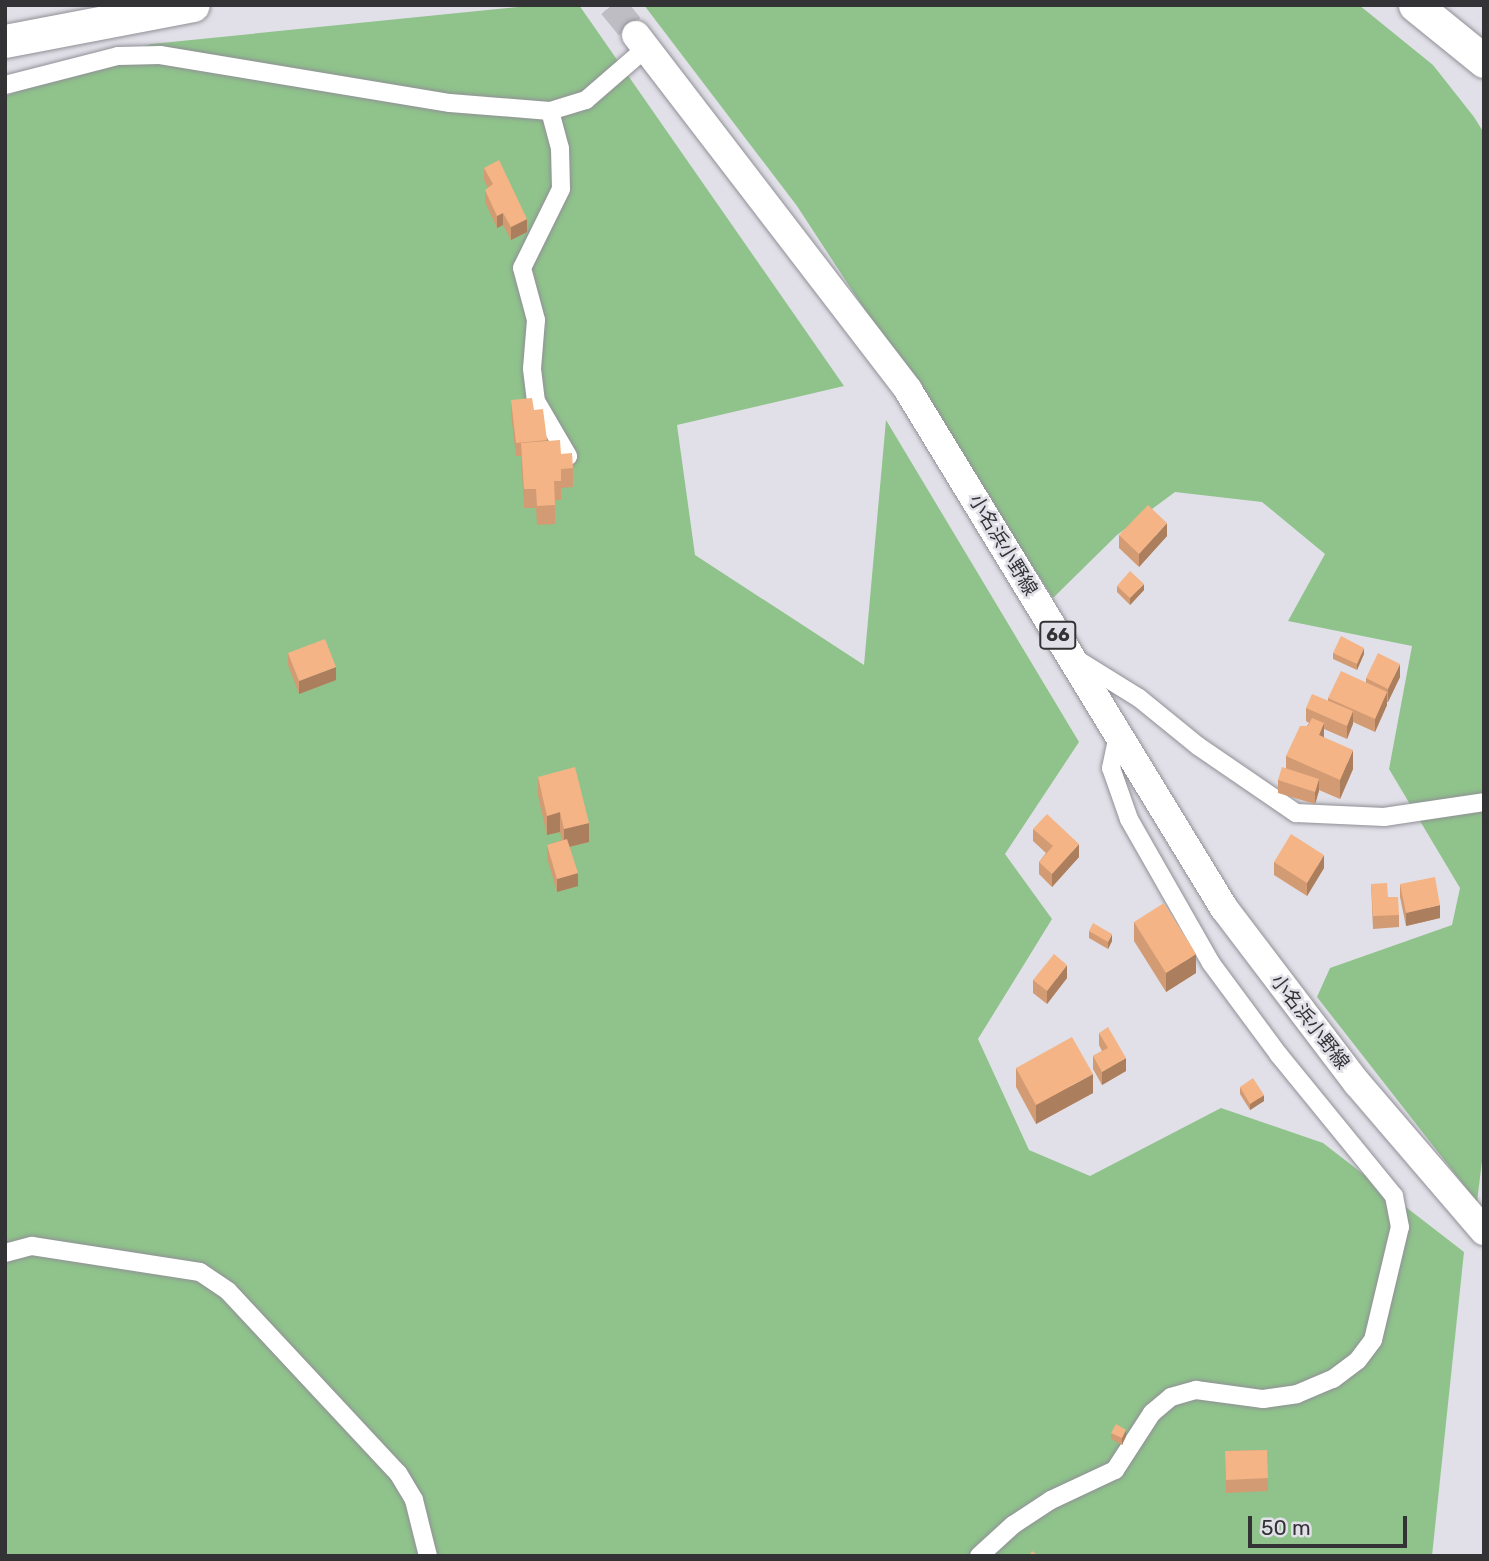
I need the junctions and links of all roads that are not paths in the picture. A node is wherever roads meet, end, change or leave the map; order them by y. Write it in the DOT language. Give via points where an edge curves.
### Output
graph roads {
  1 [pos="193,5"];
  2 [pos="1415,5"];
  3 [pos="5,41"];
  4 [pos="641,42"];
  5 [pos="1484,61"];
  6 [pos="5,85"];
  7 [pos="550,111"];
  8 [pos="568,456"];
  9 [pos="1070,655"];
  10 [pos="1118,735"];
  11 [pos="1484,802"];
  12 [pos="1484,1231"];
  13 [pos="5,1253"];
  14 [pos="431,1555"];
  15 [pos="979,1556"];
  1 -- 3 [label="highway"];
  2 -- 5 [label="highway"];
  4 -- 7 [label="street" via="586,100"];
  4 -- 9 [label="main road, 小名浜小野線 / 66" via="908,390"];
  6 -- 7 [label="street" via="118,56 160,54 450,103"];
  7 -- 8 [label="street" via="561,148 561,190 522,268 536,320 532,369 536,401"];
  9 -- 10 [label="main road, 小名浜小野線 / 66"];
  9 -- 11 [label="street" via="1139,698 1198,746 1296,813 1384,817"];
  10 -- 12 [label="main road, 小名浜小野線 / 66" via="1224,908 1281,986"];
  10 -- 15 [label="street" via="1111,768 1135,831 1211,963 1394,1196 1399,1227 1373,1340 1333,1379 1297,1394 1263,1399 1196,1390 1171,1397 1152,1413 1115,1469 1051,1500 1013,1525"];
  13 -- 14 [label="street" via="32,1246 200,1272 228,1292 398,1473 414,1500"];
}
